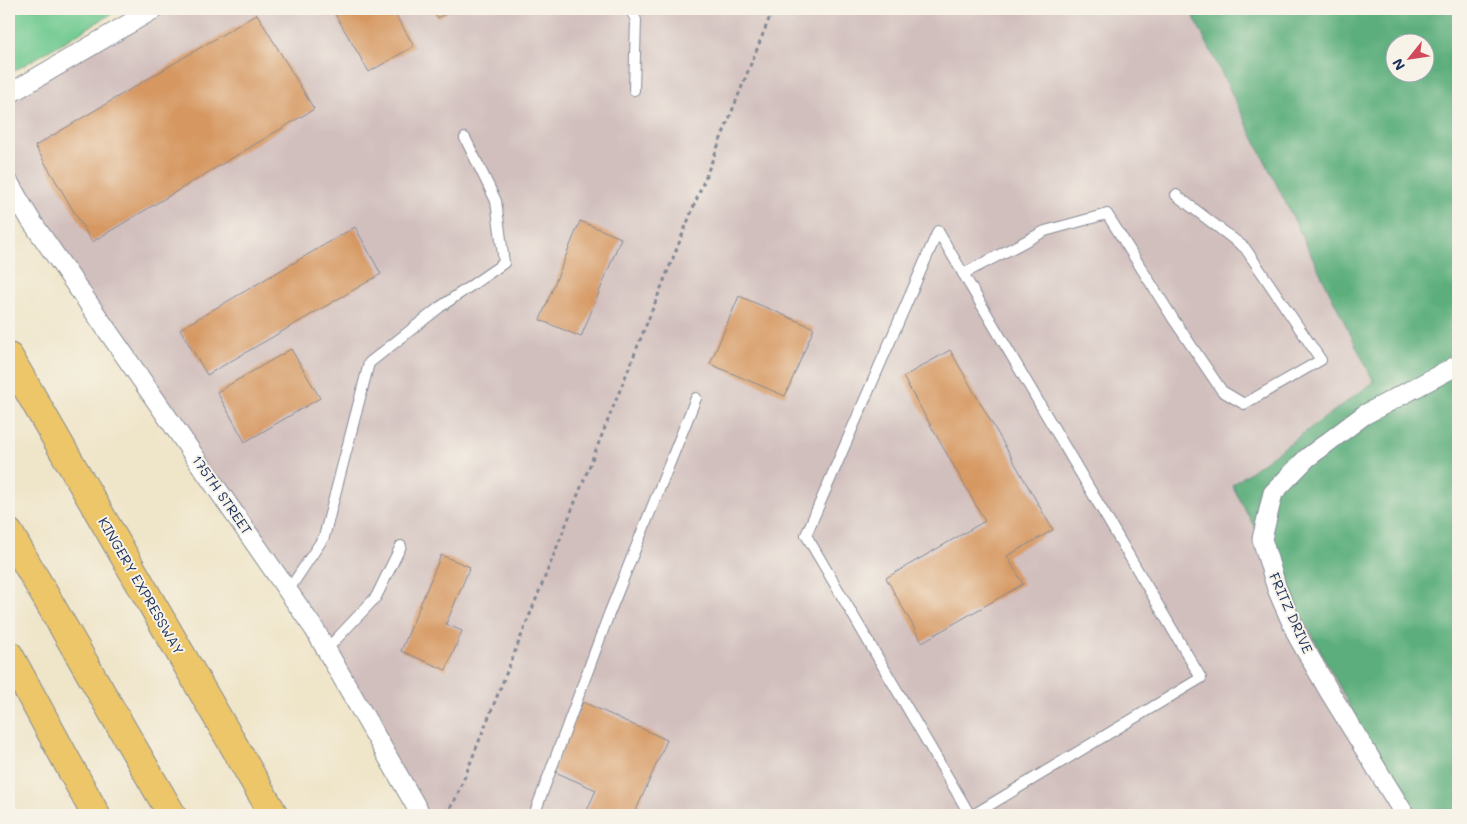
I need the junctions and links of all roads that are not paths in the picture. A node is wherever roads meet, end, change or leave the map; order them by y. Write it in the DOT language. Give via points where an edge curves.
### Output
graph roads {
  1 [pos="154,9"];
  2 [pos="630,9"];
  3 [pos="634,90"];
  4 [pos="9,94"];
  5 [pos="465,138"];
  6 [pos="9,183"];
  7 [pos="1176,195"];
  8 [pos="963,274"];
  9 [pos="9,357"];
  10 [pos="1458,365"];
  11 [pos="696,398"];
  12 [pos="9,533"];
  13 [pos="401,546"];
  14 [pos="288,591"];
  15 [pos="326,650"];
  16 [pos="9,655"];
  17 [pos="96,815"];
  18 [pos="172,815"];
  19 [pos="274,815"];
  20 [pos="421,815"];
  21 [pos="534,815"];
  22 [pos="972,815"];
  23 [pos="1405,815"];
  1 -- 4 [label="street"];
  2 -- 3 [label="lane" via="636,20"];
  5 -- 14 [label="lane" via="496,201 504,263 440,307 369,363 324,536"];
  6 -- 14 [label="street, 175TH STREET" via="30,219"];
  7 -- 8 [label="lane" via="1245,248 1321,360 1244,404 1222,390 1107,214 1045,231"];
  8 -- 22 [label="lane" via="938,231 806,535"];
  8 -- 22 [label="lane" via="1200,678"];
  9 -- 19 [label="highway, KINGERY EXPRESSWAY"];
  10 -- 23 [label="street, FRITZ DRIVE" via="1364,415 1307,458 1273,493 1262,539 1298,637"];
  11 -- 21 [label="lane" via="609,614"];
  12 -- 18 [label="highway"];
  13 -- 15 [label="lane" via="376,596"];
  14 -- 15 [label="street, 175TH STREET"];
  15 -- 20 [label="street, 175TH STREET"];
  16 -- 17 [label="highway"];
}
